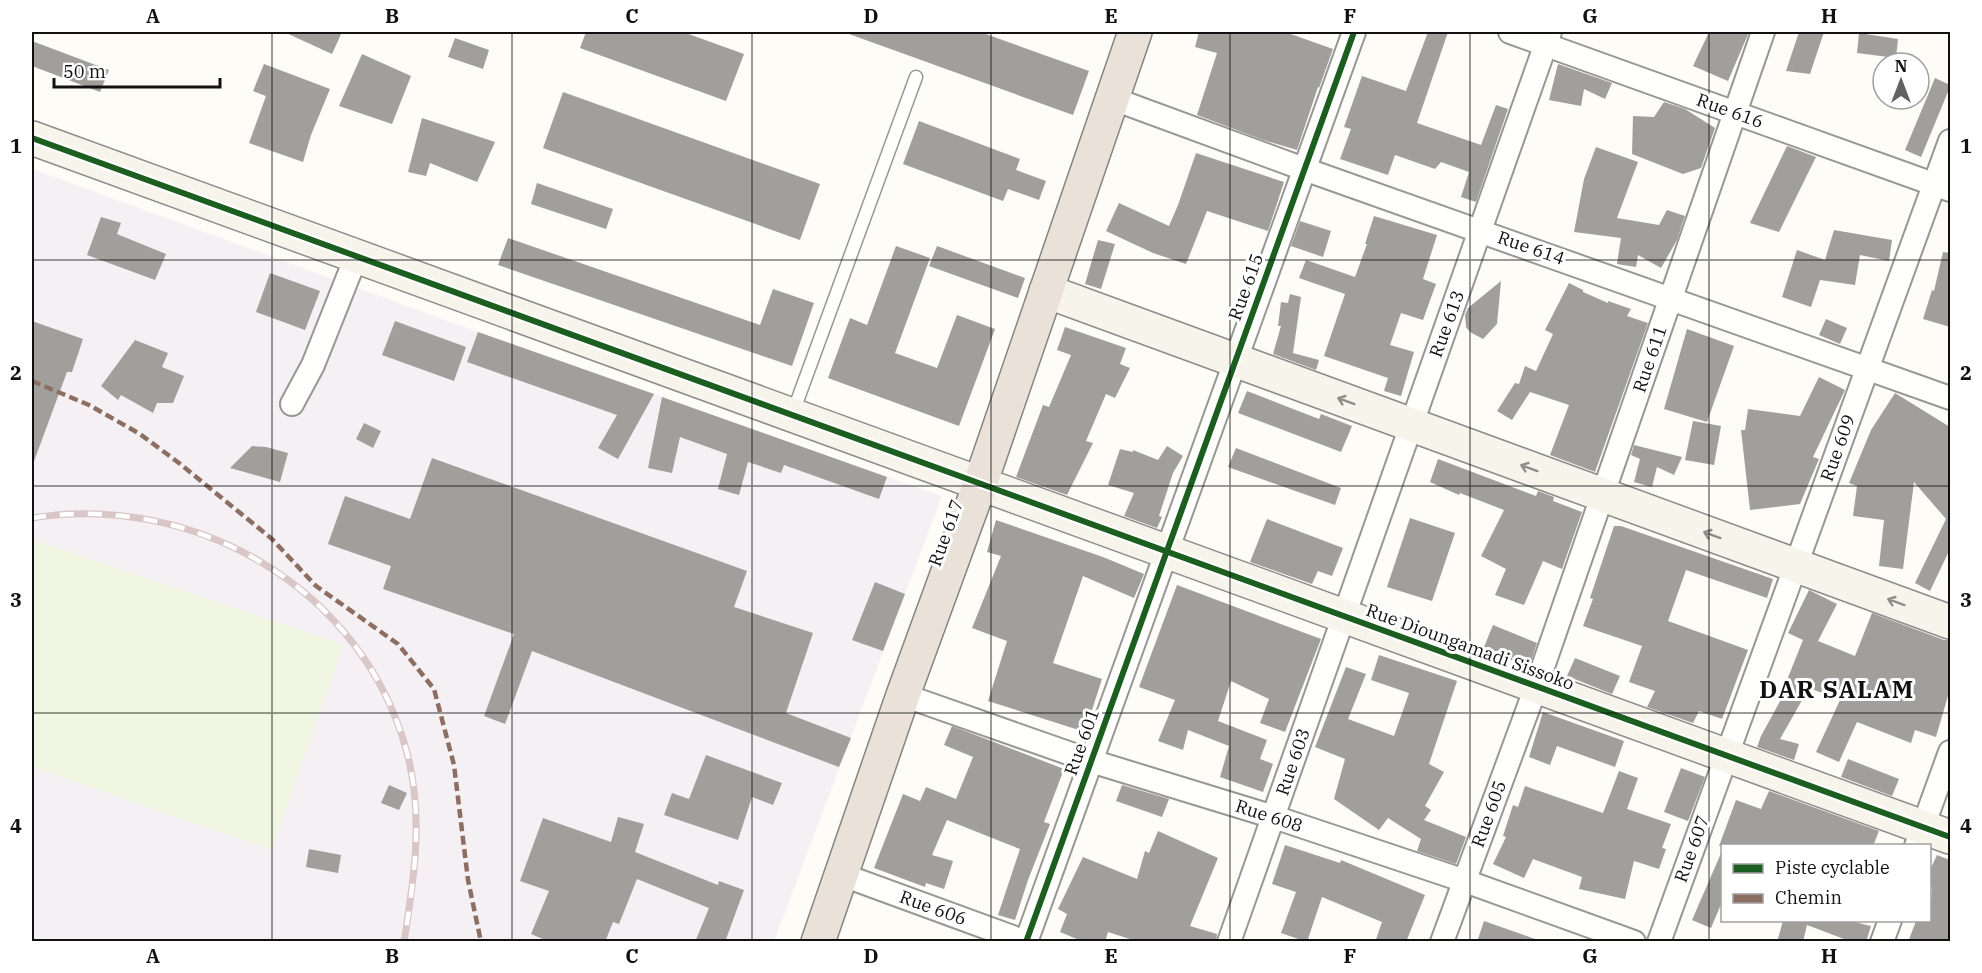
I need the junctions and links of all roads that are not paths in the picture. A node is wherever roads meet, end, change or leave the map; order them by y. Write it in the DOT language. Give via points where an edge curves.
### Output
graph roads {
  1 [pos="1135,32"];
  2 [pos="1354,32"];
  3 [pos="1510,32"];
  4 [pos="1763,32"];
  5 [pos="1548,38"];
  6 [pos="916,77"];
  7 [pos="1111,98"];
  8 [pos="1735,112"];
  9 [pos="32,138"];
  10 [pos="1950,141"];
  11 [pos="1304,169"];
  12 [pos="1942,187"];
  13 [pos="1481,231"];
  14 [pos="356,257"];
  15 [pos="1046,291"];
  16 [pos="1671,297"];
  17 [pos="1235,360"];
  18 [pos="1868,367"];
  19 [pos="1950,398"];
  20 [pos="292,404"];
  21 [pos="792,416"];
  22 [pos="1412,425"];
  23 [pos="980,484"];
  24 [pos="1603,495"];
  25 [pos="1166,552"];
  26 [pos="1796,565"];
  27 [pos="1344,617"];
  28 [pos="1950,622"];
  29 [pos="1536,687"];
  30 [pos="903,696"];
  31 [pos="1950,752"];
  32 [pos="1726,756"];
  33 [pos="1091,761"];
  34 [pos="1274,817"];
  35 [pos="1930,837"];
  36 [pos="840,873"];
  37 [pos="1465,880"];
  38 [pos="1890,922"];
  39 [pos="818,942"];
  40 [pos="1026,942"];
  41 [pos="1229,942"];
  42 [pos="1442,942"];
  43 [pos="1634,942"];
  44 [pos="1659,942"];
  45 [pos="1882,942"];
  1 -- 7 [label="highway, Rue 617"];
  2 -- 11 [label="street, Rue 615"];
  3 -- 5 [label="street, Rue 616"];
  4 -- 8 [label="street, Rue 611"];
  5 -- 8 [label="street, Rue 616"];
  5 -- 13 [label="street, Rue 613"];
  6 -- 21 [label="lane"];
  7 -- 11 [label="street, Rue 614"];
  7 -- 15 [label="highway, Rue 617"];
  8 -- 12 [label="street, Rue 616"];
  8 -- 16 [label="street, Rue 611"];
  9 -- 14 [label="street, Rue Dioungamadi Sissoko"];
  10 -- 12 [label="street, Rue 609"];
  11 -- 13 [label="street, Rue 614"];
  11 -- 17 [label="street, Rue 615"];
  12 -- 18 [label="street, Rue 609"];
  13 -- 16 [label="street, Rue 614"];
  13 -- 22 [label="street, Rue 613"];
  14 -- 20 [label="street" via="313,365"];
  14 -- 21 [label="street, Rue Dioungamadi Sissoko"];
  15 -- 17 [label="street"];
  15 -- 23 [label="highway, Rue 617"];
  16 -- 18 [label="street, Rue 614"];
  16 -- 24 [label="street, Rue 611"];
  22 -- 17 [label="street, one-way"];
  17 -- 25 [label="street, Rue 615"];
  18 -- 19 [label="street, Rue 614"];
  18 -- 26 [label="street, Rue 609"];
  21 -- 23 [label="street, Rue Dioungamadi Sissoko"];
  24 -- 22 [label="street, one-way"];
  22 -- 27 [label="street, Rue 613"];
  23 -- 25 [label="street, Rue Dioungamadi Sissoko"];
  23 -- 30 [label="highway, Rue 617"];
  26 -- 24 [label="street, one-way"];
  24 -- 29 [label="street, Rue 611"];
  25 -- 27 [label="street, Rue Dioungamadi Sissoko"];
  25 -- 33 [label="street, Rue 601"];
  28 -- 26 [label="street, one-way"];
  26 -- 32 [label="street, Rue 609"];
  27 -- 29 [label="street, Rue Dioungamadi Sissoko"];
  27 -- 34 [label="street, Rue 603"];
  29 -- 32 [label="street, Rue Dioungamadi Sissoko"];
  29 -- 37 [label="street, Rue 605"];
  30 -- 33 [label="street, Rue 608"];
  30 -- 36 [label="highway, Rue 617"];
  31 -- 35 [label="street"];
  32 -- 35 [label="street, Rue Dioungamadi Sissoko"];
  32 -- 44 [label="street, Rue 607"];
  33 -- 34 [label="street, Rue 608"];
  33 -- 40 [label="street, Rue 601"];
  34 -- 37 [label="street, Rue 608"];
  34 -- 41 [label="street, Rue 603"];
  36 -- 39 [label="highway, Rue 617"];
  36 -- 40 [label="street, Rue 606"];
  37 -- 42 [label="street, Rue 605"];
  37 -- 43 [label="street, Rue 608"];
  38 -- 45 [label="street"];
}
